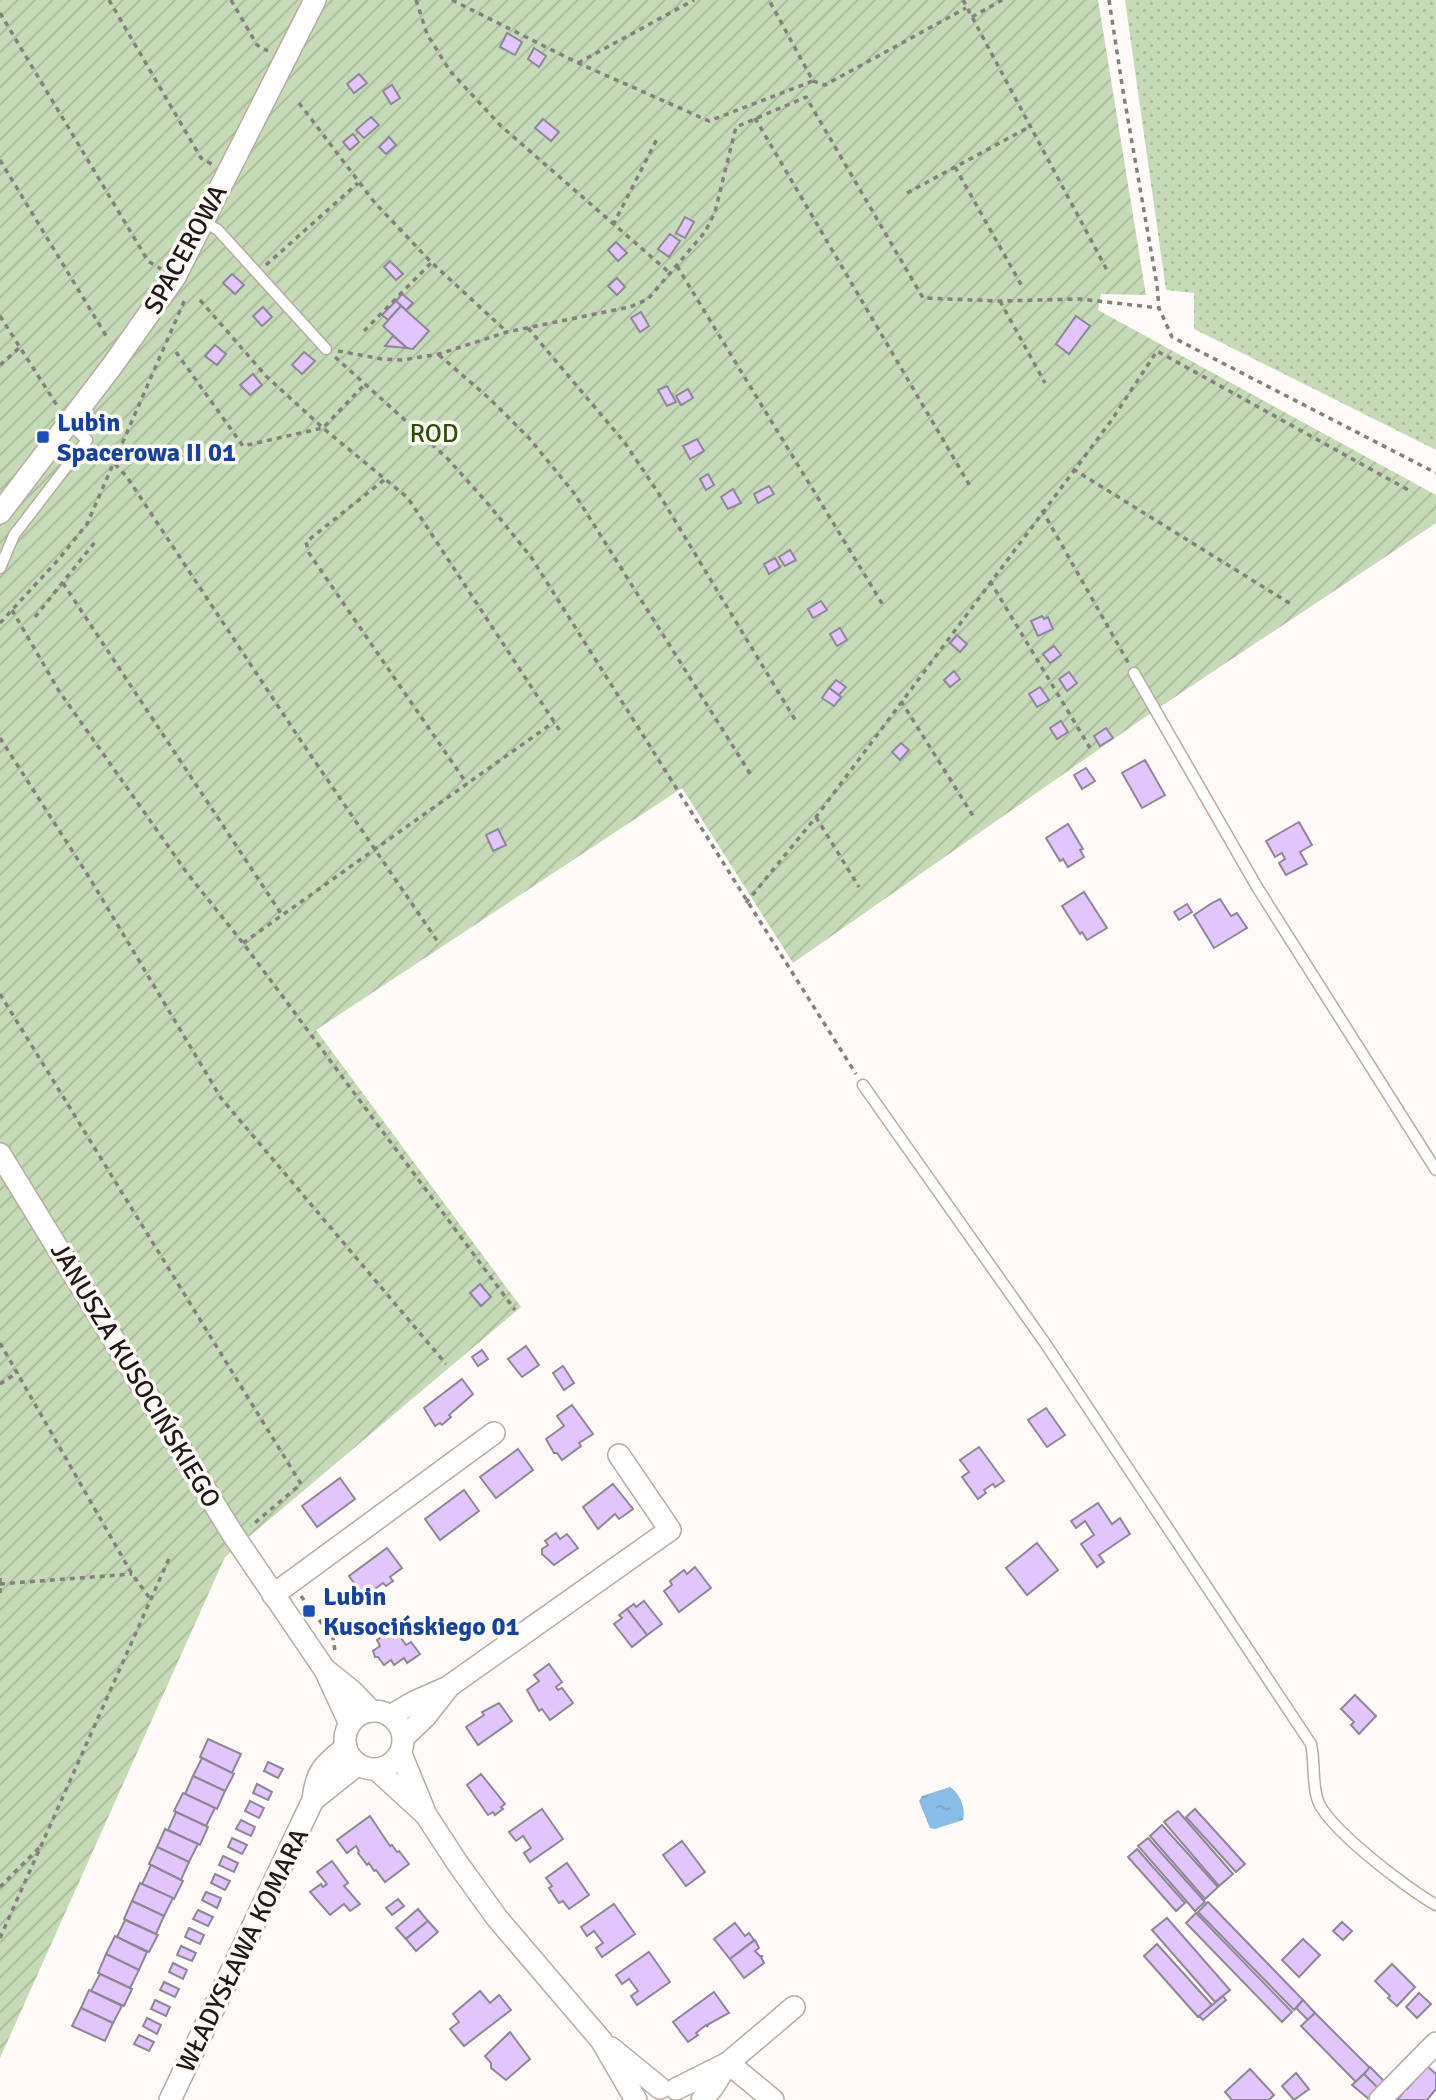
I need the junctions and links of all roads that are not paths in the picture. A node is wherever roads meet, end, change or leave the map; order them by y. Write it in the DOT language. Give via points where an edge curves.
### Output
graph roads {
  1 [pos="315,0"];
  2 [pos="202,222"];
  3 [pos="326,349"];
  4 [pos="69,424"];
  5 [pos="0,513"];
  6 [pos="0,568"];
  7 [pos="1134,673"];
  8 [pos="863,1085"];
  9 [pos="0,1154"];
  10 [pos="1436,1170"];
  11 [pos="495,1433"];
  12 [pos="619,1455"];
  13 [pos="273,1595"];
  14 [pos="331,1662"];
  15 [pos="448,1687"];
  16 [pos="381,1713"];
  17 [pos="350,1724"];
  18 [pos="402,1745"];
  19 [pos="360,1761"];
  20 [pos="426,1815"];
  21 [pos="1436,1905"];
  22 [pos="794,2007"];
  23 [pos="601,2040"];
  24 [pos="1436,2043"];
  25 [pos="728,2063"];
  26 [pos="667,2094"];
  27 [pos="170,2100"];
  28 [pos="636,2100"];
  29 [pos="702,2100"];
  30 [pos="773,2100"];
  31 [pos="1380,2100"];
  1 -- 2 [label="street, SPACEROWA"];
  2 -- 3 [label="lane" via="218,230"];
  2 -- 4 [label="street, SPACEROWA" via="182,283 125,348"];
  4 -- 5 [label="street, SPACEROWA"];
  4 -- 6 [label="lane" via="87,440 15,535"];
  7 -- 10 [label="lane" via="1257,887"];
  8 -- 21 [label="lane" via="1045,1343 1311,1744 1317,1799 1325,1816 1396,1879"];
  9 -- 13 [label="street, JANUSZA KUSOCIŃSKIEGO"];
  11 -- 13 [label="street"];
  12 -- 15 [label="street" via="670,1530"];
  13 -- 14 [label="street, JANUSZA KUSOCIŃSKIEGO"];
  14 -- 16 [label="street" via="352,1691"];
  14 -- 17 [label="street"];
  15 -- 16 [label="street"];
  15 -- 18 [label="street"];
  16 -- 17 [label="street" via="359,1715"];
  16 -- 18 [label="street" via="400,1725"];
  17 -- 19 [label="street" via="345,1735"];
  18 -- 19 [label="street" via="391,1765"];
  18 -- 20 [label="street"];
  19 -- 20 [label="street"];
  19 -- 27 [label="street, WŁADYSŁAWA KOMARA" via="313,1800"];
  20 -- 23 [label="street" via="497,1918"];
  22 -- 25 [label="street"];
  23 -- 26 [label="street"];
  23 -- 28 [label="street"];
  24 -- 31 [label="street"];
  25 -- 26 [label="street"];
  25 -- 29 [label="street"];
  25 -- 30 [label="street"];
}
